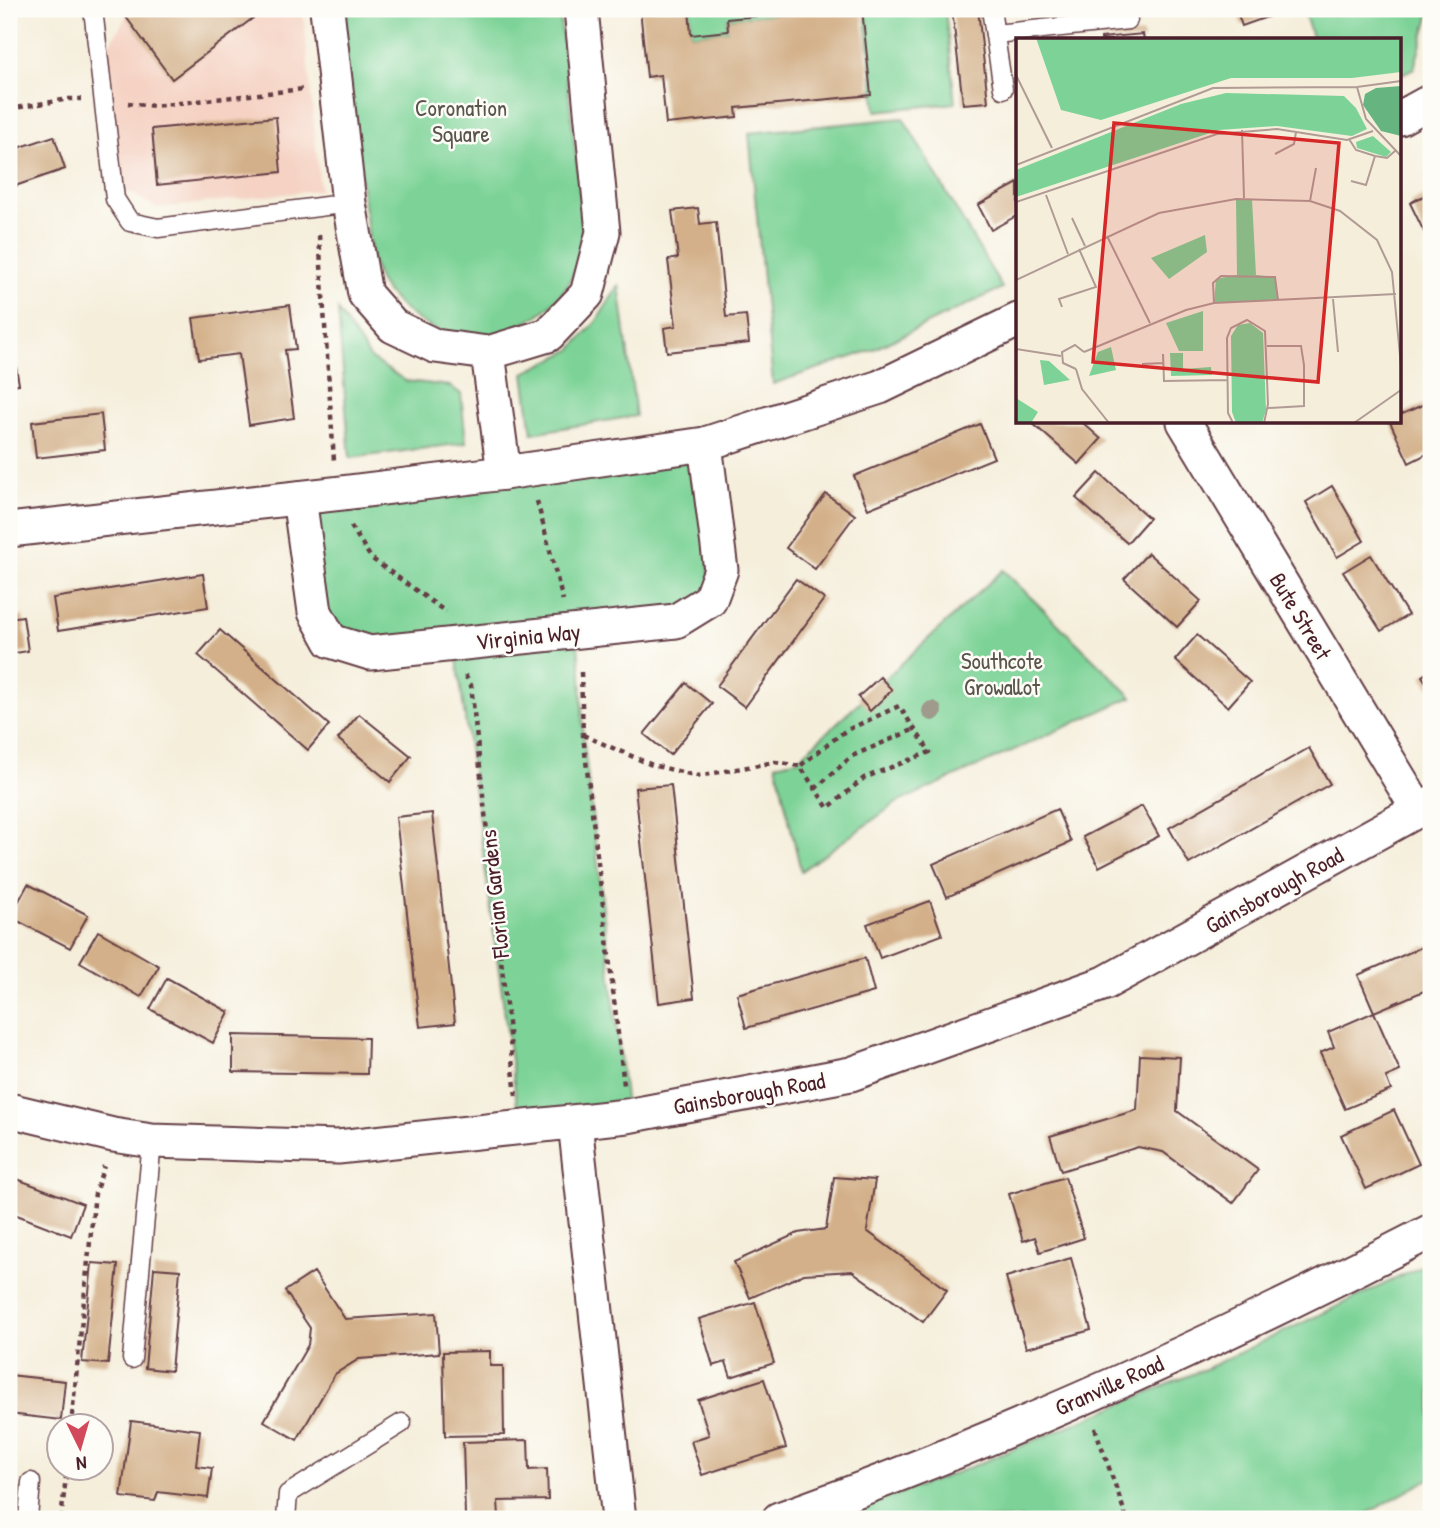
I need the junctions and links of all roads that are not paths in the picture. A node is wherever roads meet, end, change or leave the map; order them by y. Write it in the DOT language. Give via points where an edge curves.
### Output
graph roads {
  1 [pos="93,9"];
  2 [pos="327,9"];
  3 [pos="581,9"];
  4 [pos="991,9"];
  5 [pos="1128,20"];
  6 [pos="995,34"];
  7 [pos="1003,89"];
  8 [pos="1431,101"];
  9 [pos="1402,117"];
  10 [pos="349,204"];
  11 [pos="1016,321"];
  12 [pos="488,353"];
  13 [pos="1185,424"];
  14 [pos="705,444"];
  15 [pos="516,471"];
  16 [pos="299,498"];
  17 [pos="9,530"];
  18 [pos="1425,807"];
  19 [pos="9,1110"];
  20 [pos="575,1123"];
  21 [pos="152,1141"];
  22 [pos="1431,1231"];
  23 [pos="132,1359"];
  24 [pos="402,1423"];
  25 [pos="31,1482"];
  26 [pos="28,1519"];
  27 [pos="286,1519"];
  28 [pos="619,1519"];
  29 [pos="779,1519"];
  1 -- 10 [label="lane" via="115,199 130,222 158,228"];
  2 -- 10 [label="street"];
  3 -- 12 [label="street" via="603,232 587,294 548,335"];
  4 -- 6 [label="lane"];
  5 -- 6 [label="lane"];
  6 -- 7 [label="lane"];
  8 -- 9 [label="street"];
  10 -- 12 [label="street" via="365,294 393,326 435,346"];
  11 -- 14 [label="street" via="880,387"];
  12 -- 15 [label="street"];
  13 -- 18 [label="street, Bute Street"];
  14 -- 15 [label="street"];
  14 -- 16 [label="street, Virginia Way" via="720,570 710,600 676,621 370,653 331,641 314,612"];
  15 -- 16 [label="street"];
  16 -- 17 [label="street"];
  18 -- 20 [label="street, Gainsborough Road" via="1105,983 851,1074"];
  19 -- 21 [label="street, Gainsborough Road"];
  20 -- 21 [label="street, Gainsborough Road" via="338,1147"];
  20 -- 28 [label="street"];
  21 -- 23 [label="lane"];
  22 -- 29 [label="street, Granville Road" via="1270,1314 1084,1398"];
  24 -- 27 [label="lane" via="288,1494"];
  25 -- 26 [label="lane"];
}
